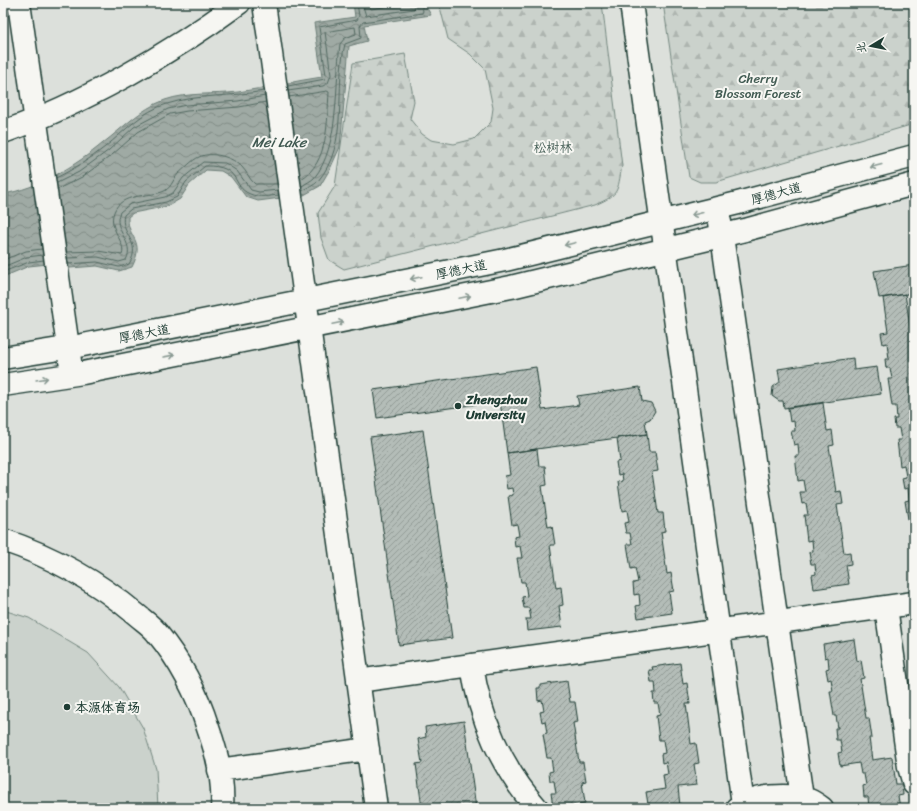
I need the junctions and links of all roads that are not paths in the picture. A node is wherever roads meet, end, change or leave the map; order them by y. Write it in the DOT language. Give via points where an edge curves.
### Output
graph roads {
  1 [pos="19,3"];
  2 [pos="239,3"];
  3 [pos="264,3"];
  4 [pos="631,3"];
  5 [pos="36,120"];
  6 [pos="3,132"];
  7 [pos="914,156"];
  8 [pos="914,184"];
  9 [pos="718,208"];
  10 [pos="662,222"];
  11 [pos="722,236"];
  12 [pos="666,249"];
  13 [pos="306,301"];
  14 [pos="310,329"];
  15 [pos="68,347"];
  16 [pos="3,358"];
  17 [pos="72,374"];
  18 [pos="3,385"];
  19 [pos="3,540"];
  20 [pos="914,603"];
  21 [pos="886,607"];
  22 [pos="777,622"];
  23 [pos="719,630"];
  24 [pos="472,665"];
  25 [pos="358,680"];
  26 [pos="368,749"];
  27 [pos="219,770"];
  28 [pos="914,784"];
  29 [pos="802,798"];
  30 [pos="740,806"];
  31 [pos="222,808"];
  32 [pos="376,808"];
  33 [pos="537,808"];
  34 [pos="822,808"];
  1 -- 5 [label="lane"];
  2 -- 5 [label="lane" via="139,67"];
  3 -- 13 [label="lane"];
  4 -- 10 [label="lane"];
  5 -- 6 [label="lane"];
  5 -- 15 [label="lane"];
  7 -- 9 [label="lane, 厚德大道, one-way"];
  8 -- 11 [label="lane"];
  9 -- 10 [label="lane, 厚德大道, one-way"];
  9 -- 11 [label="lane"];
  10 -- 12 [label="lane"];
  10 -- 13 [label="lane, 厚德大道, one-way" via="505,260"];
  11 -- 12 [label="lane"];
  11 -- 22 [label="lane"];
  14 -- 12 [label="lane, one-way" via="511,287"];
  12 -- 23 [label="lane"];
  13 -- 14 [label="lane"];
  13 -- 15 [label="lane, 厚德大道"];
  17 -- 14 [label="lane, one-way"];
  14 -- 25 [label="lane"];
  15 -- 16 [label="lane, 厚德大道"];
  15 -- 17 [label="lane"];
  18 -- 17 [label="lane, one-way"];
  19 -- 27 [label="lane" via="60,564 113,595 156,632 185,671 200,703 215,748"];
  20 -- 21 [label="lane"];
  21 -- 22 [label="lane"];
  21 -- 28 [label="lane" via="909,767"];
  22 -- 23 [label="lane"];
  22 -- 29 [label="lane"];
  23 -- 24 [label="lane"];
  23 -- 30 [label="lane"];
  24 -- 25 [label="lane"];
  24 -- 33 [label="lane" via="489,731 502,759"];
  25 -- 26 [label="lane"];
  26 -- 27 [label="lane"];
  26 -- 32 [label="lane"];
  27 -- 31 [label="lane"];
  29 -- 30 [label="lane" via="767,797"];
  29 -- 34 [label="lane"];
}
